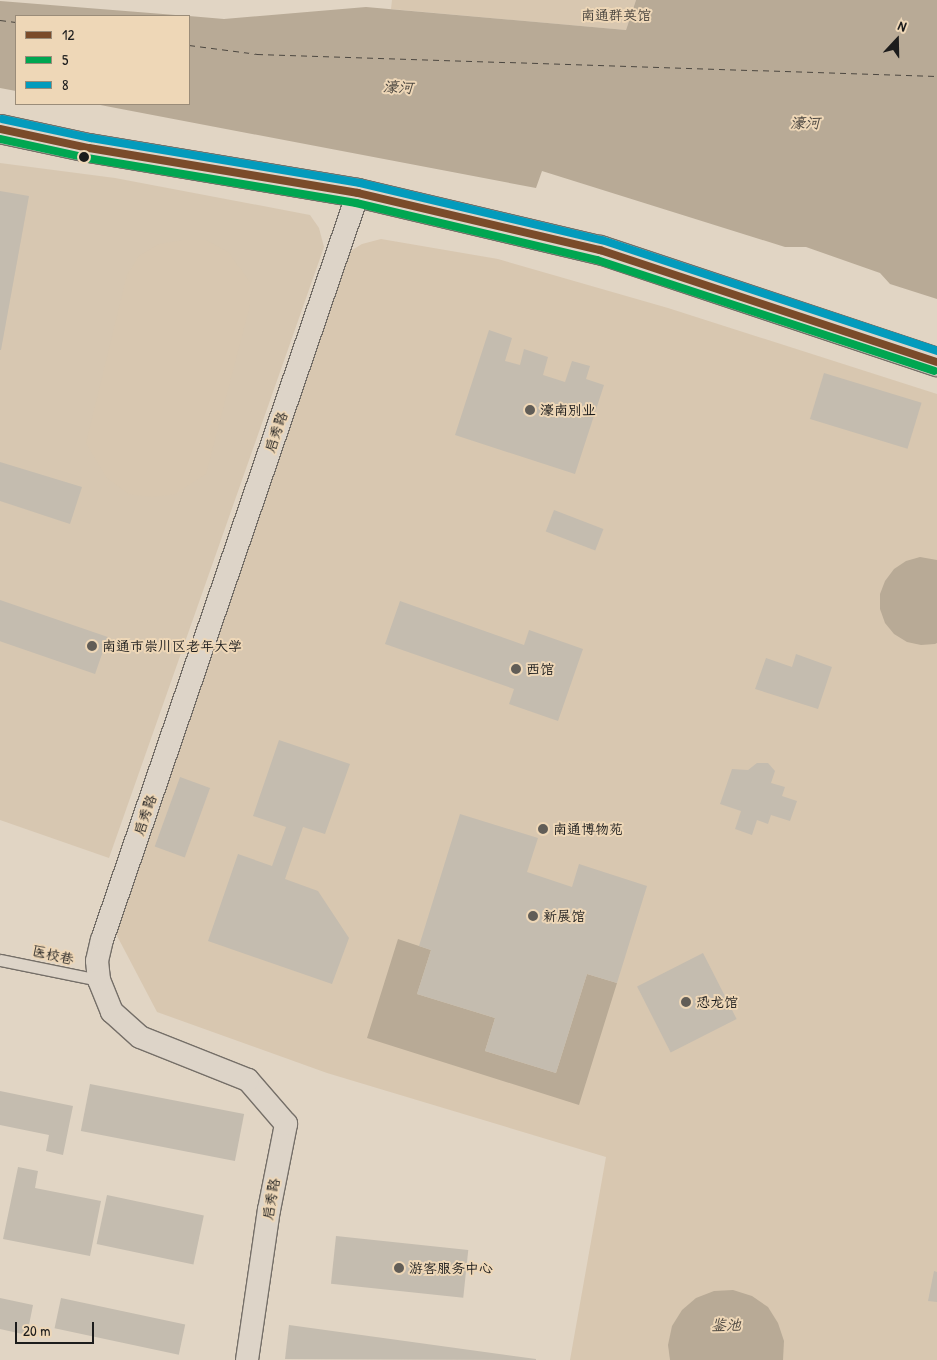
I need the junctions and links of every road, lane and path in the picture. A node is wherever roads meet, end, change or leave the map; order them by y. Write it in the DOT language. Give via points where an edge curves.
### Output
graph roads {
  1 [pos="0,129"];
  2 [pos="358,193"];
  3 [pos="937,362"];
  4 [pos="0,960"];
  5 [pos="99,980"];
  6 [pos="247,1360"];
  1 -- 2 [label="street" via="89,148"];
  2 -- 3 [label="street" via="600,250"];
  2 -- 5 [label="street, 启秀路" via="102,940 97,961"];
  4 -- 5 [label="lane, 医校巷"];
  5 -- 6 [label="street, 启秀路" via="112,1012 140,1037 248,1080 286,1124 268,1210"];
}
